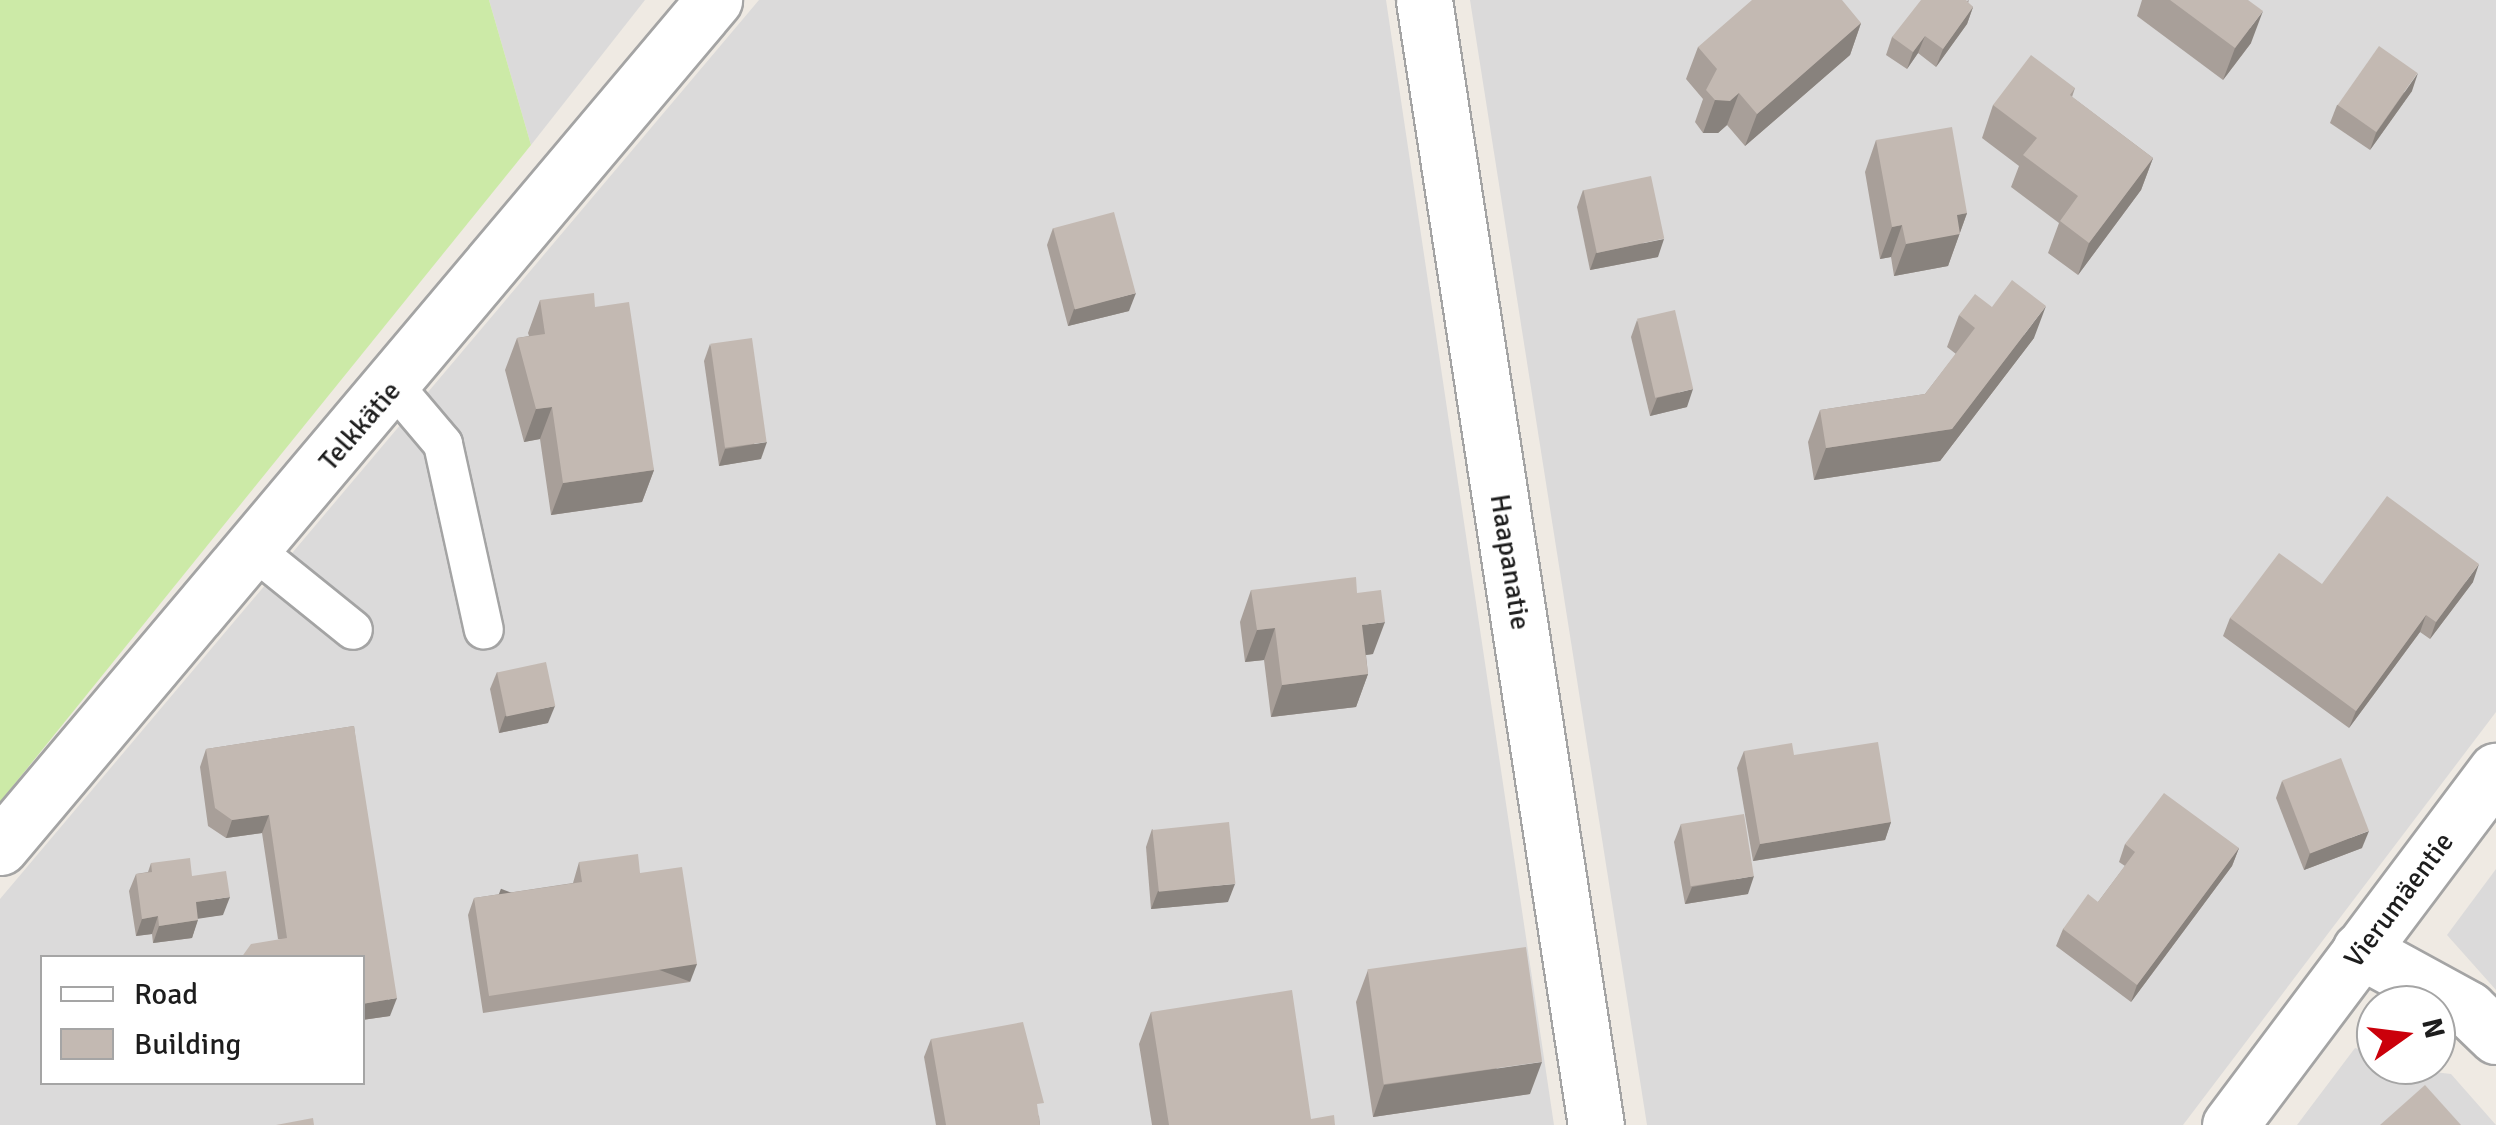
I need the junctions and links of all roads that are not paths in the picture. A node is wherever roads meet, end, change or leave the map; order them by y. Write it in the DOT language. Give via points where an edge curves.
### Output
graph roads {
  1 [pos="714,0"];
  2 [pos="1424,0"];
  3 [pos="394,386"];
  4 [pos="254,550"];
  5 [pos="353,630"];
  6 [pos="484,630"];
  7 [pos="2496,771"];
  8 [pos="0,847"];
  9 [pos="2360,950"];
  10 [pos="2496,1036"];
  11 [pos="1596,1125"];
  12 [pos="2230,1125"];
  1 -- 3 [label="street, Telkkätie"];
  2 -- 11 [label="street, Haapanatie"];
  3 -- 4 [label="street, Telkkätie"];
  3 -- 6 [label="lane" via="442,444"];
  4 -- 5 [label="lane"];
  4 -- 8 [label="street, Telkkätie"];
  7 -- 9 [label="street, Vierumäentie"];
  9 -- 10 [label="street" via="2468,1009"];
  9 -- 12 [label="street, Vierumäentie"];
}
